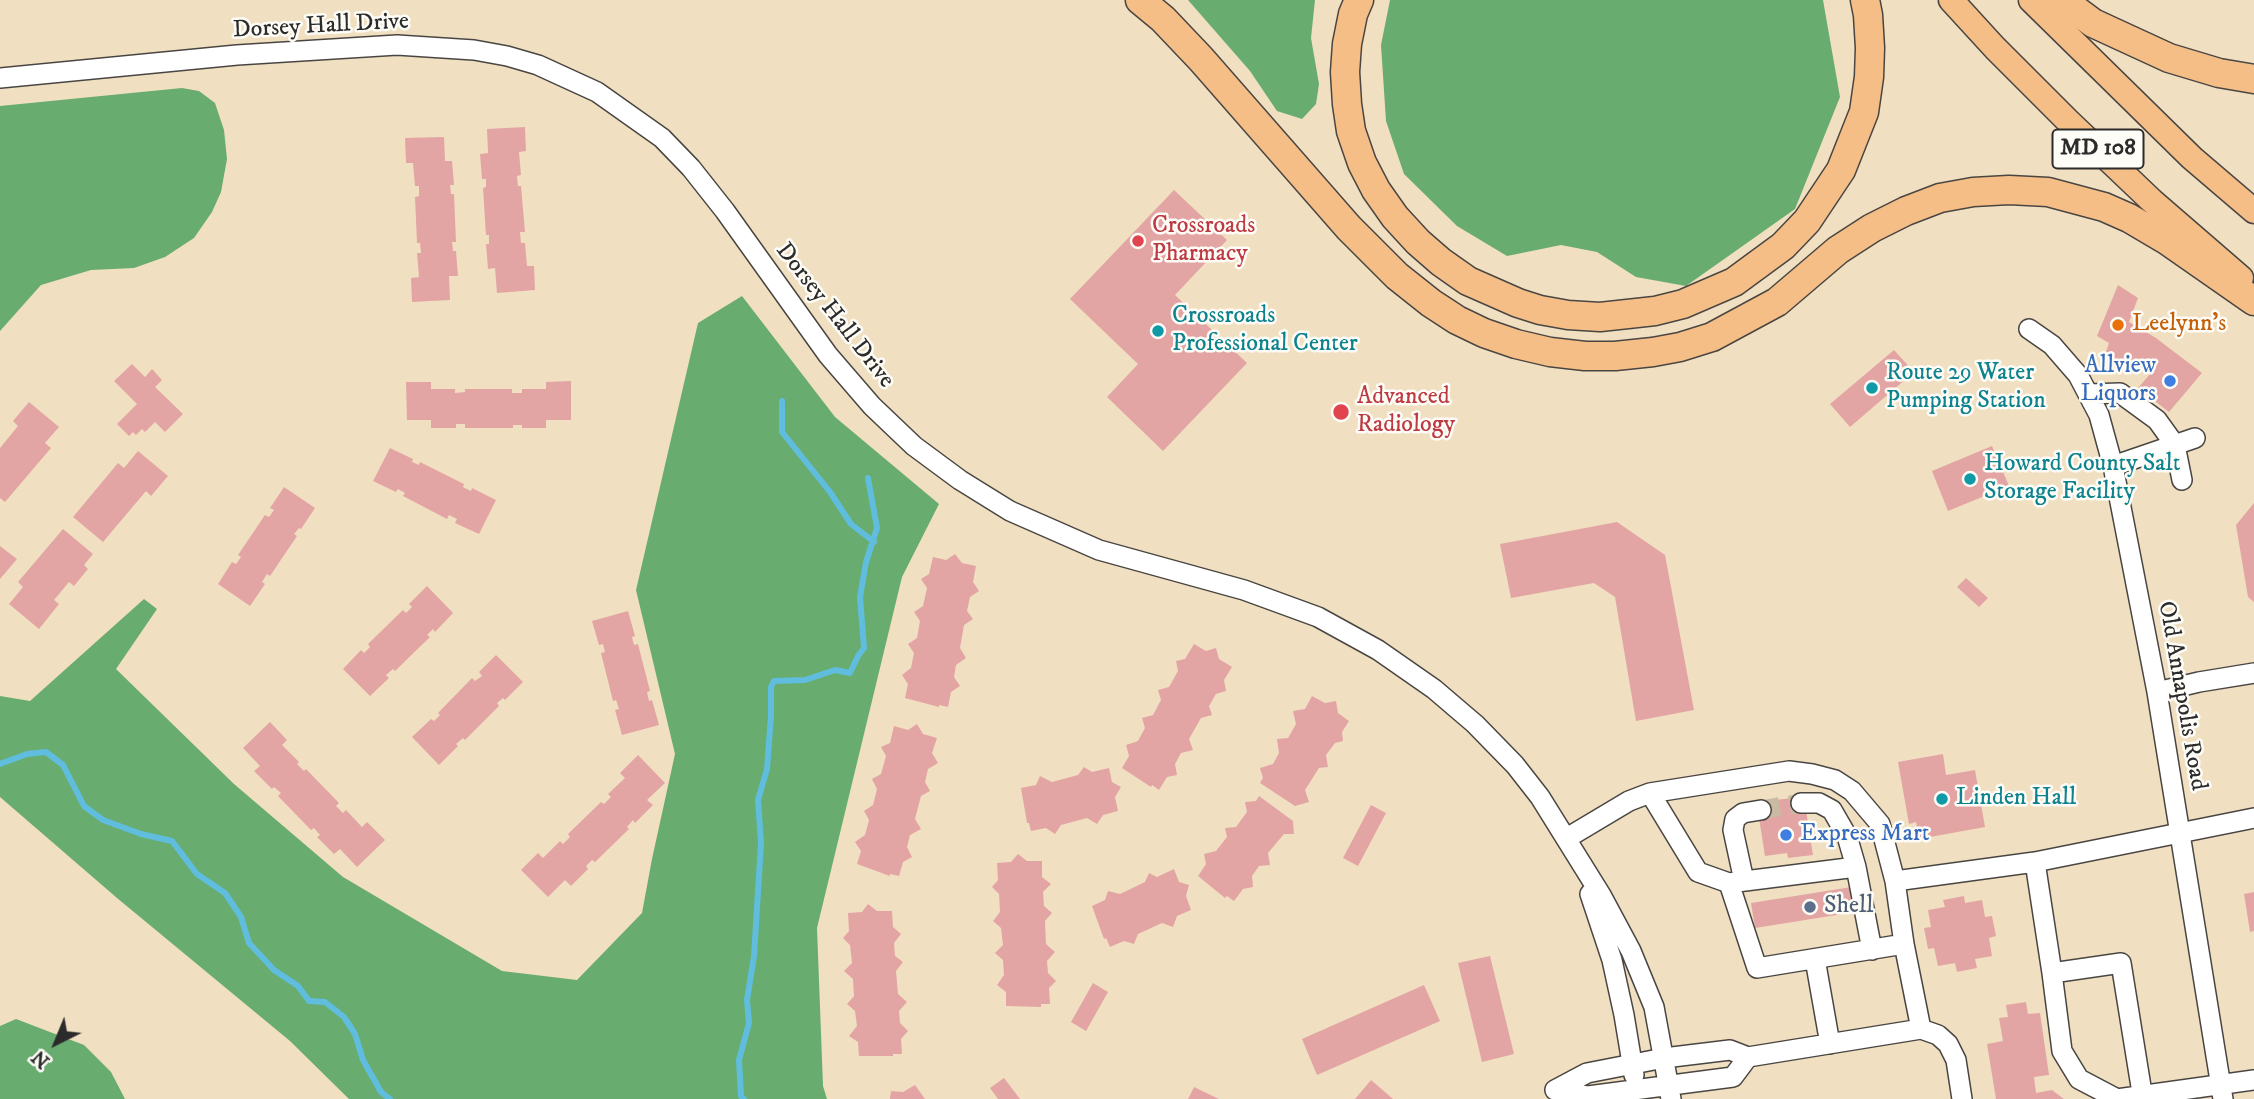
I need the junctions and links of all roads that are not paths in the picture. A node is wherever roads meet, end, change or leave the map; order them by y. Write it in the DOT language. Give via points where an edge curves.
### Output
graph roads {
  1 [pos="1140,0"];
  2 [pos="1359,0"];
  3 [pos="1865,0"];
  4 [pos="1951,0"];
  5 [pos="2031,0"];
  6 [pos="2062,0"];
  7 [pos="0,78"];
  8 [pos="2254,79"];
  9 [pos="2254,211"];
  10 [pos="2254,289"];
  11 [pos="2254,301"];
  12 [pos="2029,329"];
  13 [pos="2090,394"];
  14 [pos="2195,438"];
  15 [pos="2175,445"];
  16 [pos="2113,466"];
  17 [pos="2182,480"];
  18 [pos="2254,673"];
  19 [pos="2157,692"];
  20 [pos="1650,793"];
  21 [pos="1801,803"];
  22 [pos="1761,810"];
  23 [pos="2254,818"];
  24 [pos="2179,834"];
  25 [pos="1567,838"];
  26 [pos="2035,862"];
  27 [pos="1856,867"];
  28 [pos="1895,881"];
  29 [pos="1736,882"];
  30 [pos="1904,944"];
  31 [pos="1872,950"];
  32 [pos="1815,958"];
  33 [pos="2052,973"];
  34 [pos="1921,1029"];
  35 [pos="1830,1044"];
  36 [pos="1748,1058"];
  37 [pos="1664,1059"];
  38 [pos="1632,1064"];
  39 [pos="2254,1080"];
  40 [pos="1670,1092"];
  41 [pos="2222,1092"];
  42 [pos="1636,1095"];
  43 [pos="2143,1098"];
  44 [pos="1962,1099"];
  1 -- 11 [label="highway" via="1201,59 1397,276 1457,320 1516,344 1550,352 1615,356 1680,347 1712,337 1777,302 1838,250 1872,228 1940,198 1973,191 2048,192 2104,207 2168,242"];
  2 -- 3 [label="highway" via="1347,44 1347,104 1362,163 1395,217 1418,242 1468,281 1540,310 1600,317 1683,304 1734,282 1807,222 1841,170 1864,112 1870,48"];
  4 -- 10 [label="main road, MD 108" via="2124,174"];
  5 -- 9 [label="main road, MD 108" via="2192,158"];
  6 -- 8 [label="highway" via="2093,23 2169,58"];
  7 -- 25 [label="street, Dorsey Hall Drive" via="397,45 507,56 597,92 662,138 691,168 828,355 914,446 1000,505 1099,550 1244,590 1318,617 1378,650 1434,688 1475,724 1515,765"];
  12 -- 13 [label="street, Old Annapolis Road" via="2052,345"];
  13 -- 15 [label="street" via="2120,393 2157,420"];
  13 -- 16 [label="street, Old Annapolis Road"];
  14 -- 15 [label="street"];
  15 -- 16 [label="street"];
  15 -- 17 [label="street"];
  16 -- 19 [label="street, Old Annapolis Road"];
  18 -- 19 [label="street"];
  19 -- 24 [label="street, Old Annapolis Road"];
  20 -- 25 [label="street"];
  20 -- 28 [label="street" via="1789,771 1835,780 1852,791 1880,824"];
  20 -- 29 [label="street" via="1698,872"];
  21 -- 27 [label="street" via="1819,803 1832,810 1847,836"];
  22 -- 29 [label="street" via="1735,819"];
  23 -- 24 [label="street"];
  24 -- 26 [label="street"];
  24 -- 41 [label="street, Old Annapolis Road"];
  25 -- 37 [label="street, Dorsey Hall Drive" via="1631,951 1654,1007"];
  25 -- 38 [label="street, Dorsey Hall Drive" via="1612,960"];
  26 -- 28 [label="street"];
  26 -- 33 [label="street"];
  27 -- 29 [label="street"];
  27 -- 31 [label="street"];
  28 -- 30 [label="street"];
  29 -- 32 [label="street" via="1757,968"];
  30 -- 31 [label="street"];
  30 -- 34 [label="street"];
  31 -- 32 [label="street"];
  32 -- 35 [label="street"];
  33 -- 43 [label="street" via="2062,1051 2079,1079 2117,1098"];
  33 -- 43 [label="street" via="2121,963"];
  34 -- 35 [label="street"];
  34 -- 44 [label="street" via="1948,1044 1956,1060"];
  35 -- 36 [label="street"];
  36 -- 37 [label="street" via="1730,1050"];
  36 -- 40 [label="street" via="1733,1077"];
  37 -- 38 [label="street"];
  37 -- 40 [label="street, Dorsey Hall Drive"];
  38 -- 42 [label="street, Dorsey Hall Drive"];
  38 -- 42 [label="street" via="1587,1073 1555,1090 1588,1097"];
  39 -- 41 [label="street"];
  40 -- 42 [label="street"];
  41 -- 43 [label="street"];
}
